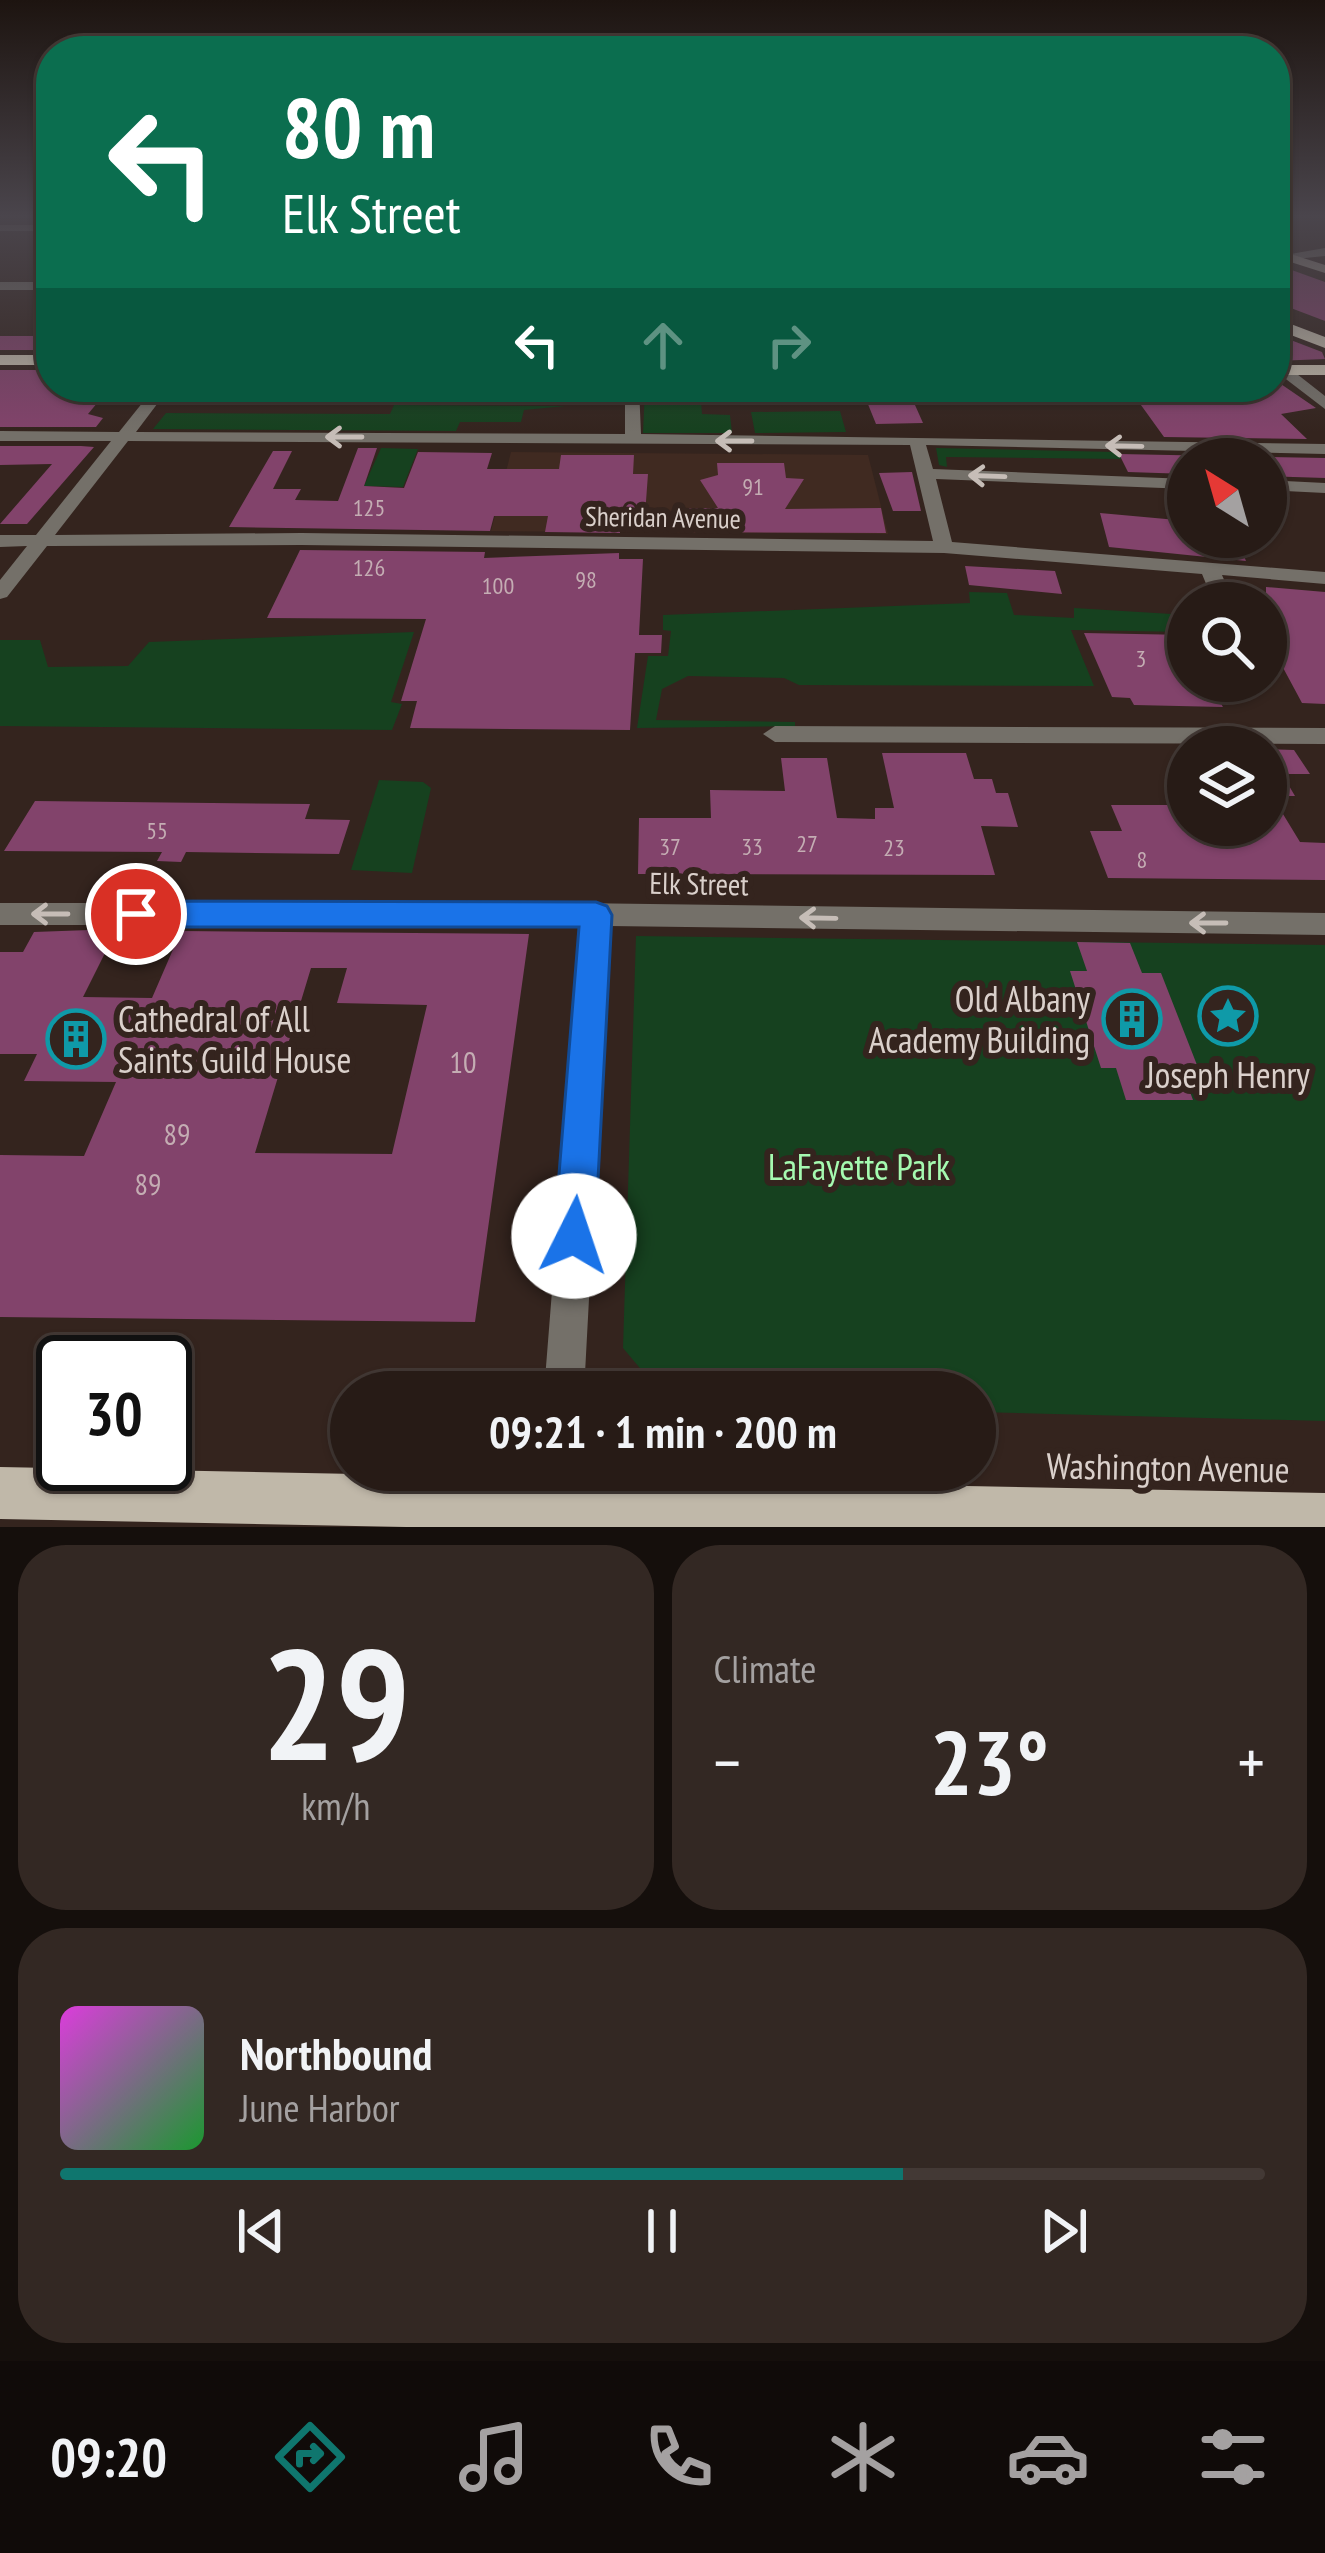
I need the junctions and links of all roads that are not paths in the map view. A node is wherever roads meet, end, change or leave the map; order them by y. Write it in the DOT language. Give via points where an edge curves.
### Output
graph roads {
  1 [pos="1290,329"];
  2 [pos="1325,343"];
  3 [pos="0,360"];
  4 [pos="36,360"];
  5 [pos="1290,370"];
  6 [pos="1325,370"];
  7 [pos="1290,378"];
  8 [pos="151,402"];
  9 [pos="632,402"];
  10 [pos="1325,404"];
  11 [pos="0,436"];
  12 [pos="125,436"];
  13 [pos="917,440"];
  14 [pos="633,441"];
  15 [pos="1325,449"];
  16 [pos="927,474"];
  17 [pos="1167,483"];
  18 [pos="1287,486"];
  19 [pos="1325,488"];
  20 [pos="0,541"];
  21 [pos="38,541"];
  22 [pos="944,547"];
  23 [pos="1209,568"];
  24 [pos="1325,578"];
  25 [pos="1215,582"];
  26 [pos="0,593"];
  27 [pos="775,734"];
  28 [pos="1325,736"];
  29 [pos="0,914"];
  30 [pos="596,915"];
  31 [pos="1325,924"];
  32 [pos="565,1371"];
  33 [pos="330,1489"];
  34 [pos="673,1491"];
  35 [pos="0,1493"];
  36 [pos="1325,1519"];
  1 -- 2 [label="main road"];
  3 -- 4 [label="main road"];
  5 -- 6 [label="main road"];
  7 -- 10 [label="street"];
  8 -- 12 [label="street"];
  9 -- 14 [label="street"];
  11 -- 12 [label="street"];
  14 -- 12 [label="street, one-way"];
  12 -- 21 [label="street"];
  13 -- 14 [label="street, one-way"];
  15 -- 13 [label="street, one-way"];
  13 -- 16 [label="street"];
  17 -- 16 [label="street, one-way"];
  16 -- 22 [label="street"];
  18 -- 19 [label="street"];
  20 -- 21 [label="street, Sheridan Avenue"];
  21 -- 22 [label="street, Sheridan Avenue"];
  21 -- 26 [label="street"];
  22 -- 23 [label="street, Sheridan Avenue"];
  23 -- 24 [label="street, Sheridan Avenue"];
  23 -- 25 [label="street"];
  27 -- 28 [label="street"];
  30 -- 29 [label="street, Elk Street, one-way"];
  31 -- 30 [label="street, Elk Street, one-way"];
  30 -- 32 [label="street"];
  33 -- 35 [label="main road, Washington Avenue"];
  34 -- 36 [label="main road, Washington Avenue"];
}
